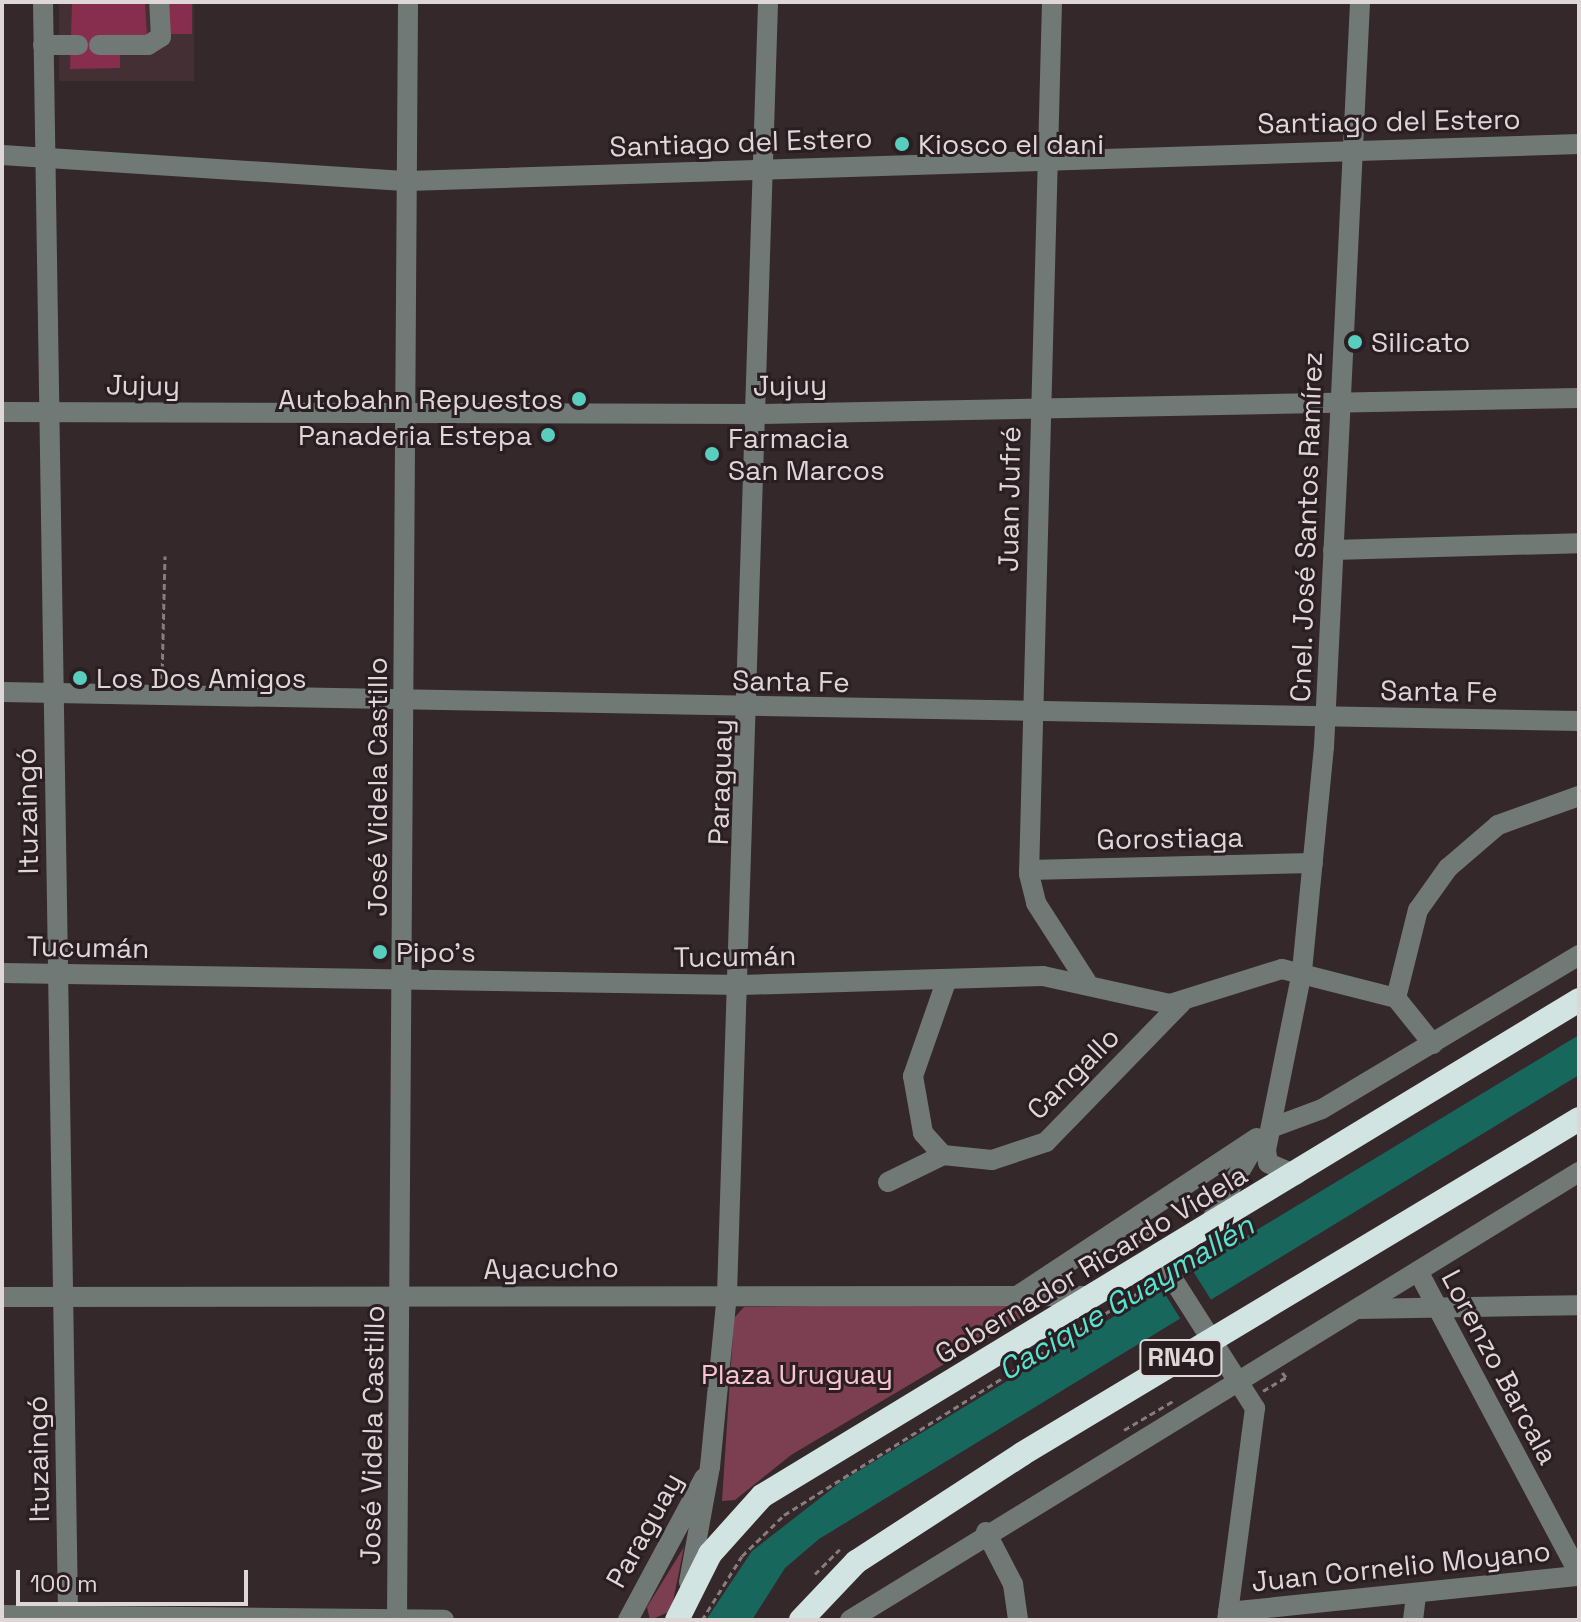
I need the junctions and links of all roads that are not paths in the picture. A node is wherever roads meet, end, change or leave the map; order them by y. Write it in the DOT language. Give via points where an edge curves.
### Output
graph roads {
  1 [pos="43,2"];
  2 [pos="159,2"];
  3 [pos="408,2"];
  4 [pos="768,2"];
  5 [pos="1052,2"];
  6 [pos="1360,2"];
  7 [pos="43,45"];
  8 [pos="1579,144"];
  9 [pos="1352,148"];
  10 [pos="2,155"];
  11 [pos="45,158"];
  12 [pos="1048,159"];
  13 [pos="763,169"];
  14 [pos="408,181"];
  15 [pos="1579,398"];
  16 [pos="1338,404"];
  17 [pos="1038,408"];
  18 [pos="2,412"];
  19 [pos="49,412"];
  20 [pos="757,414"];
  21 [pos="407,416"];
  22 [pos="1579,543"];
  23 [pos="1333,550"];
  24 [pos="2,692"];
  25 [pos="54,693"];
  26 [pos="405,701"];
  27 [pos="750,708"];
  28 [pos="1033,714"];
  29 [pos="1326,717"];
  30 [pos="1579,721"];
  31 [pos="1579,796"];
  32 [pos="1313,863"];
  33 [pos="1029,870"];
  34 [pos="1579,955"];
  35 [pos="1302,971"];
  36 [pos="2,973"];
  37 [pos="58,974"];
  38 [pos="947,979"];
  39 [pos="1086,981"];
  40 [pos="404,982"];
  41 [pos="741,985"];
  42 [pos="1396,998"];
  43 [pos="1579,1000"];
  44 [pos="1181,1003"];
  45 [pos="1433,1044"];
  46 [pos="1579,1119"];
  47 [pos="1264,1133"];
  48 [pos="943,1155"];
  49 [pos="1579,1172"];
  50 [pos="1296,1175"];
  51 [pos="888,1182"];
  52 [pos="1205,1230"];
  53 [pos="1168,1271"];
  54 [pos="1418,1271"];
  55 [pos="727,1294"];
  56 [pos="1017,1296"];
  57 [pos="1100,1296"];
  58 [pos="2,1297"];
  59 [pos="63,1297"];
  60 [pos="402,1299"];
  61 [pos="1579,1305"];
  62 [pos="1435,1306"];
  63 [pos="1354,1309"];
  64 [pos="1211,1340"];
  65 [pos="1238,1379"];
  66 [pos="710,1467"];
  67 [pos="986,1532"];
  68 [pos="1579,1575"];
  69 [pos="1416,1594"];
  70 [pos="2,1615"];
  71 [pos="688,1615"];
  72 [pos="1228,1616"];
  73 [pos="68,1618"];
  74 [pos="397,1620"];
  75 [pos="444,1620"];
  76 [pos="628,1620"];
  77 [pos="801,1620"];
  78 [pos="850,1620"];
  79 [pos="1018,1620"];
  80 [pos="1413,1620"];
  1 -- 7 [label="street, Ituzaingó"];
  2 -- 7 [label="street" via="161,37 148,45"];
  3 -- 14 [label="street, José Videla Castillo"];
  4 -- 13 [label="street, Paraguay"];
  5 -- 12 [label="street, Juan Jufré"];
  6 -- 9 [label="street, Cnel. José Santos Ramírez"];
  7 -- 11 [label="street, Ituzaingó"];
  8 -- 9 [label="street, Santiago del Estero"];
  9 -- 12 [label="street, Santiago del Estero"];
  9 -- 16 [label="street, Cnel. José Santos Ramírez"];
  10 -- 11 [label="street, Santiago del Estero"];
  11 -- 14 [label="street, Santiago del Estero"];
  11 -- 19 [label="street, Ituzaingó"];
  12 -- 13 [label="street, Santiago del Estero"];
  12 -- 17 [label="street, Juan Jufré"];
  13 -- 14 [label="street, Santiago del Estero"];
  13 -- 20 [label="street, Paraguay"];
  14 -- 21 [label="street, José Videla Castillo"];
  15 -- 16 [label="street, Jujuy"];
  16 -- 17 [label="street, Jujuy"];
  16 -- 23 [label="street, Cnel. José Santos Ramírez"];
  17 -- 20 [label="street, Jujuy"];
  17 -- 28 [label="street, Juan Jufré"];
  18 -- 19 [label="street, Jujuy"];
  19 -- 21 [label="street, Jujuy"];
  19 -- 25 [label="street, Ituzaingó"];
  20 -- 21 [label="street, Jujuy"];
  20 -- 27 [label="street, Paraguay"];
  21 -- 26 [label="street, José Videla Castillo"];
  22 -- 23 [label="street"];
  23 -- 29 [label="street, Cnel. José Santos Ramírez"];
  24 -- 25 [label="street, Santa Fe"];
  25 -- 26 [label="street, Santa Fe"];
  25 -- 37 [label="street, Ituzaingó"];
  26 -- 27 [label="street, Santa Fe"];
  26 -- 40 [label="street, José Videla Castillo"];
  27 -- 28 [label="street, Santa Fe"];
  27 -- 41 [label="street, Paraguay"];
  28 -- 29 [label="street, Santa Fe"];
  28 -- 33 [label="street, Juan Jufré"];
  29 -- 30 [label="street, Santa Fe"];
  29 -- 32 [label="street, Cnel. José Santos Ramírez"];
  31 -- 42 [label="street" via="1498,825 1448,868 1418,910"];
  32 -- 33 [label="street, Gorostiaga"];
  32 -- 35 [label="street, Cnel. José Santos Ramírez"];
  33 -- 39 [label="street, Juan Jufré" via="1036,903"];
  34 -- 45 [label="street"];
  35 -- 42 [label="street"];
  35 -- 44 [label="street" via="1258,972"];
  35 -- 47 [label="street, Cnel. José Santos Ramírez"];
  36 -- 37 [label="street, Tucumán"];
  37 -- 40 [label="street, Tucumán"];
  37 -- 59 [label="street, Ituzaingó"];
  38 -- 39 [label="street, Tucumán"];
  38 -- 41 [label="street, Tucumán"];
  38 -- 48 [label="street" via="913,1076 923,1133"];
  39 -- 44 [label="street, Tucumán"];
  40 -- 41 [label="street, Tucumán"];
  40 -- 60 [label="street, José Videla Castillo"];
  41 -- 55 [label="street, Paraguay"];
  42 -- 45 [label="street"];
  43 -- 50 [label="highway, Gobernador Ricardo Videla"];
  44 -- 48 [label="street, Cangallo" via="1046,1142 992,1160"];
  45 -- 47 [label="street" via="1322,1109"];
  46 -- 64 [label="highway, RN40"];
  47 -- 50 [label="street, Cnel. José Santos Ramírez" via="1268,1163"];
  47 -- 52 [label="street, Cnel. José Santos Ramírez"];
  47 -- 56 [label="street"];
  48 -- 51 [label="street"];
  49 -- 54 [label="street"];
  50 -- 52 [label="highway, Gobernador Ricardo Videla"];
  52 -- 53 [label="highway, Gobernador Ricardo Videla"];
  53 -- 57 [label="highway, Gobernador Ricardo Videla"];
  53 -- 64 [label="street"];
  54 -- 62 [label="street, Lorenzo Barcala"];
  54 -- 63 [label="street"];
  55 -- 56 [label="street, Ayacucho"];
  55 -- 60 [label="street, Ayacucho"];
  55 -- 66 [label="street, Paraguay"];
  56 -- 57 [label="street, Ayacucho"];
  57 -- 71 [label="highway, Gobernador Ricardo Videla" via="762,1496 719,1541"];
  58 -- 59 [label="street, Ayacucho"];
  59 -- 60 [label="street, Ayacucho"];
  59 -- 73 [label="street, Ituzaingó"];
  60 -- 74 [label="street, José Videla Castillo"];
  61 -- 62 [label="street"];
  62 -- 63 [label="street"];
  62 -- 68 [label="street, Lorenzo Barcala"];
  63 -- 65 [label="street"];
  64 -- 65 [label="street"];
  64 -- 77 [label="highway, RN40" via="856,1562"];
  65 -- 67 [label="street"];
  65 -- 72 [label="street" via="1258,1429"];
  66 -- 71 [label="street, Paraguay"];
  66 -- 76 [label="street, Paraguay"];
  67 -- 78 [label="street"];
  67 -- 79 [label="street" via="1013,1584"];
  68 -- 69 [label="street, Juan Cornelio Moyano"];
  69 -- 72 [label="street, Juan Cornelio Moyano"];
  69 -- 80 [label="street"];
  70 -- 73 [label="street"];
  73 -- 74 [label="street"];
  74 -- 75 [label="street"];
}
